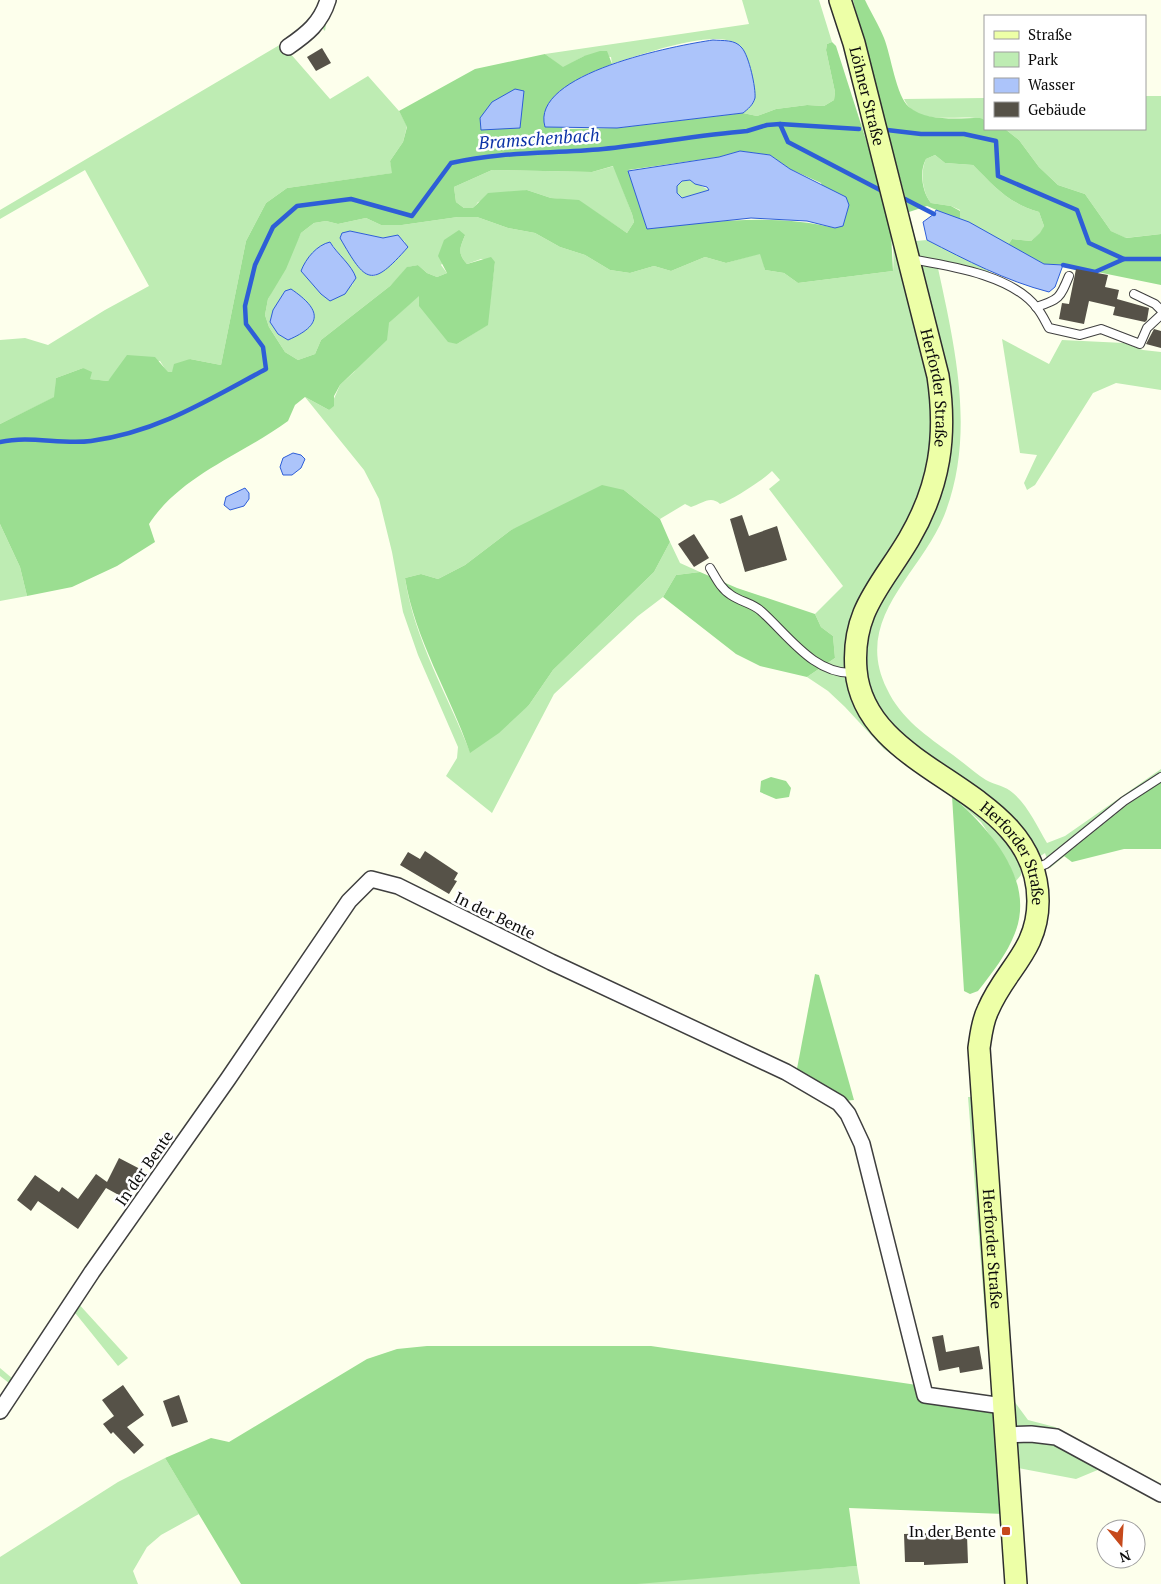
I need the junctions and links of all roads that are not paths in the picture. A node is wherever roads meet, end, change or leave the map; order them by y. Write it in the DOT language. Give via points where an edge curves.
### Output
graph roads {
  1 [pos="328,0"];
  2 [pos="840,0"];
  3 [pos="288,47"];
  4 [pos="892,193"];
  5 [pos="909,259"];
  6 [pos="1069,276"];
  7 [pos="1134,294"];
  8 [pos="1036,307"];
  9 [pos="1161,310"];
  10 [pos="1161,315"];
  11 [pos="710,568"];
  12 [pos="856,673"];
  13 [pos="1161,776"];
  14 [pos="1033,869"];
  15 [pos="1003,1406"];
  16 [pos="0,1411"];
  17 [pos="1005,1435"];
  18 [pos="1161,1494"];
  19 [pos="1016,1584"];
  1 -- 3 [label="street" via="312,30"];
  2 -- 4 [label="main road, Löhner Straße"];
  4 -- 5 [label="main road, Herforder Straße"];
  5 -- 8 [label="lane" via="992,278 1016,289"];
  5 -- 12 [label="main road, Herforder Straße" via="938,376 943,432 940,459 934,484 910,538 862,614 855,646"];
  6 -- 8 [label="lane" via="1061,297"];
  7 -- 9 [label="lane"];
  8 -- 10 [label="lane" via="1049,328 1080,335 1101,329 1140,344 1147,328"];
  11 -- 12 [label="lane" via="723,589 755,607 793,643 828,669 840,674"];
  12 -- 14 [label="main road, Herforder Straße" via="865,701 887,732 906,750 1004,821 1026,850"];
  13 -- 14 [label="lane" via="1124,801 1046,864"];
  14 -- 15 [label="main road, Herforder Straße" via="1038,902 1036,923 1029,944 988,1010 979,1048"];
  15 -- 16 [label="street, In der Bente" via="925,1395 862,1144 839,1103 786,1072 704,1032 398,886 370,879 349,902 76,1294"];
  15 -- 17 [label="main road, Herforder Straße"];
  17 -- 18 [label="street" via="1056,1437"];
  17 -- 19 [label="main road, Herforder Straße"];
}
